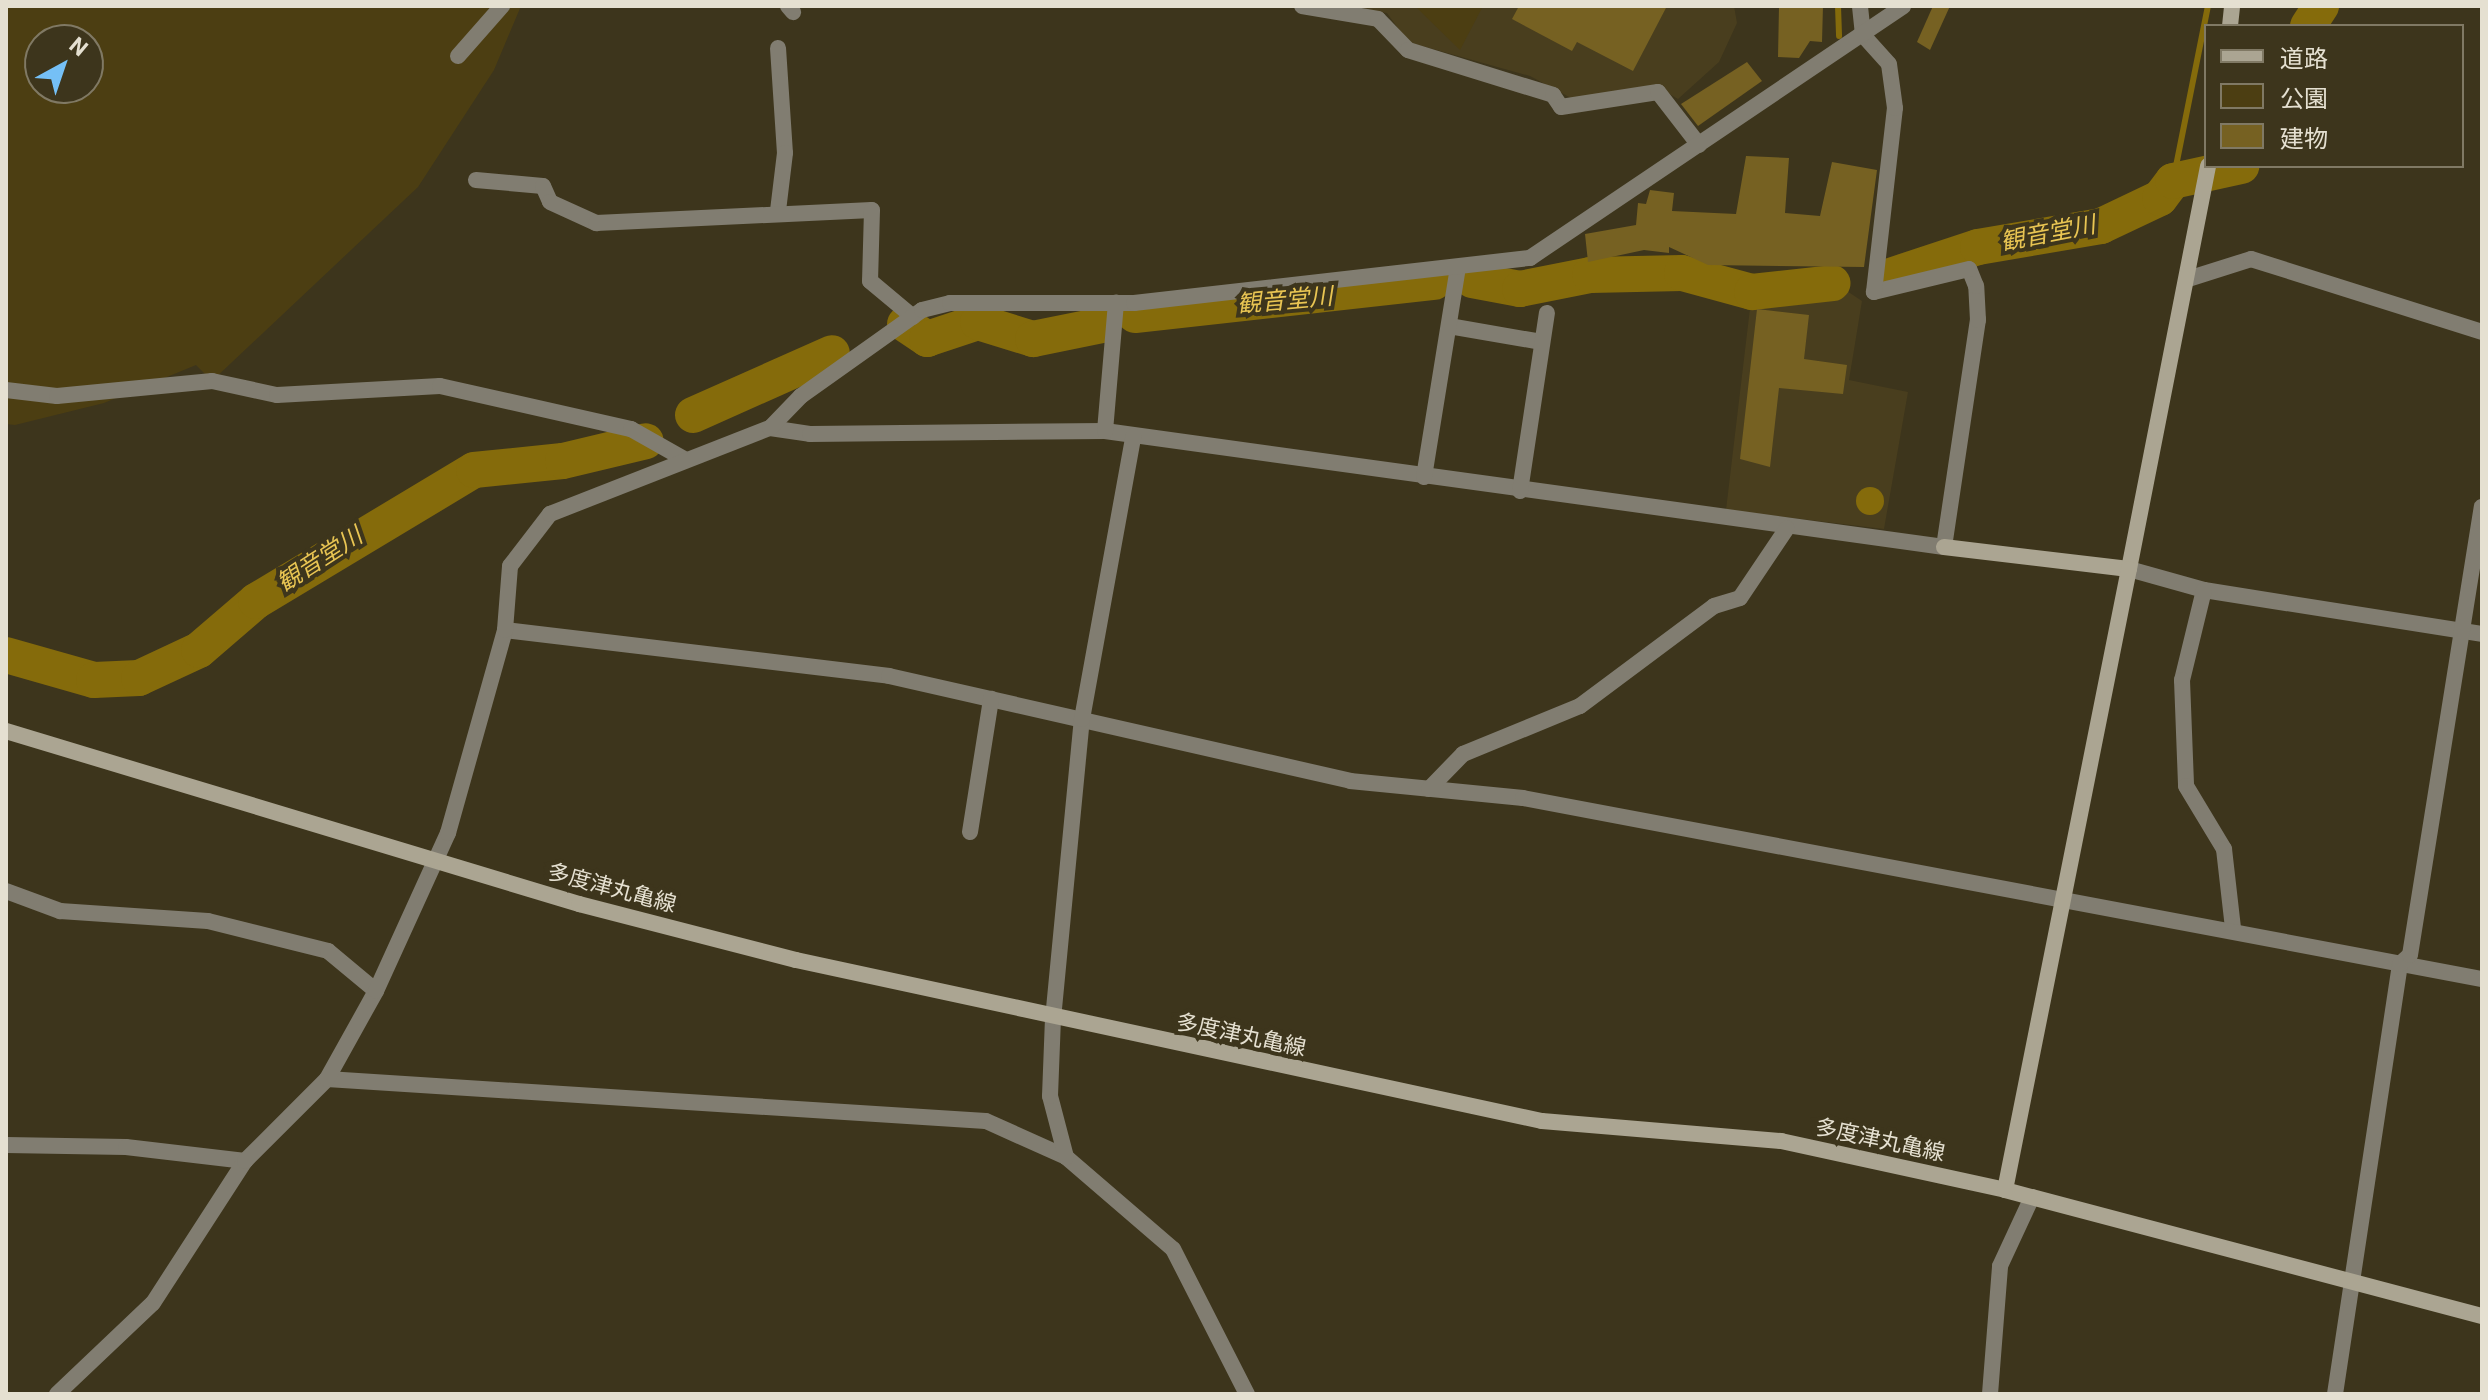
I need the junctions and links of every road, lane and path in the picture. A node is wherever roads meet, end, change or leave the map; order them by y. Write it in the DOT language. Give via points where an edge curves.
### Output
graph roads {
  1 [pos="502,6"];
  2 [pos="1302,6"];
  3 [pos="1860,6"];
  4 [pos="1903,6"];
  5 [pos="1863,35"];
  6 [pos="778,48"];
  7 [pos="458,56"];
  8 [pos="1699,145"];
  9 [pos="2208,168"];
  10 [pos="476,180"];
  11 [pos="778,211"];
  12 [pos="1458,268"];
  13 [pos="2188,279"];
  14 [pos="1116,302"];
  15 [pos="1547,313"];
  16 [pos="913,317"];
  17 [pos="1449,326"];
  18 [pos="2482,332"];
  19 [pos="1542,342"];
  20 [pos="6,390"];
  21 [pos="770,428"];
  22 [pos="1105,431"];
  23 [pos="1133,437"];
  24 [pos="686,460"];
  25 [pos="1424,477"];
  26 [pos="1520,491"];
  27 [pos="2482,507"];
  28 [pos="1787,528"];
  29 [pos="1944,547"];
  30 [pos="2129,569"];
  31 [pos="2204,590"];
  32 [pos="2458,627"];
  33 [pos="505,630"];
  34 [pos="2482,634"];
  35 [pos="991,699"];
  36 [pos="1082,719"];
  37 [pos="6,731"];
  38 [pos="1429,789"];
  39 [pos="970,832"];
  40 [pos="438,862"];
  41 [pos="6,891"];
  42 [pos="2066,903"];
  43 [pos="2233,928"];
  44 [pos="2400,964"];
  45 [pos="2482,979"];
  46 [pos="376,991"];
  47 [pos="1053,1019"];
  48 [pos="327,1079"];
  49 [pos="6,1145"];
  50 [pos="1066,1157"];
  51 [pos="245,1161"];
  52 [pos="2005,1190"];
  53 [pos="2032,1197"];
  54 [pos="2349,1281"];
  55 [pos="2482,1316"];
  56 [pos="57,1394"];
  57 [pos="1247,1394"];
  58 [pos="1990,1394"];
  59 [pos="2335,1394"];
  1 -- 7 [label="street"];
  2 -- 8 [label="street" via="1378,19 1408,50 1553,95 1561,107 1658,92"];
  3 -- 5 [label="street"];
  4 -- 5 [label="street"];
  5 -- 8 [label="street"];
  5 -- 29 [label="street" via="1889,64 1895,108 1874,292 1969,269 1976,286 1978,320"];
  6 -- 11 [label="street" via="785,153"];
  8 -- 12 [label="street" via="1530,258"];
  9 -- 13 [label="main road"];
  10 -- 11 [label="street" via="543,186 550,202 596,223"];
  11 -- 16 [label="street" via="872,210 870,281"];
  12 -- 14 [label="street"];
  12 -- 17 [label="street"];
  13 -- 18 [label="street" via="2251,259"];
  13 -- 30 [label="main road"];
  14 -- 16 [label="street" via="950,303"];
  14 -- 22 [label="street"];
  15 -- 19 [label="street"];
  16 -- 21 [label="street" via="801,396"];
  17 -- 19 [label="street"];
  17 -- 25 [label="street"];
  19 -- 26 [label="street"];
  20 -- 24 [label="street" via="57,396 212,381 277,395 440,386 631,429"];
  21 -- 22 [label="street" via="810,434"];
  21 -- 24 [label="street"];
  22 -- 23 [label="street"];
  23 -- 25 [label="street"];
  23 -- 36 [label="street"];
  24 -- 33 [label="street" via="550,514 510,566"];
  25 -- 26 [label="street"];
  26 -- 28 [label="street"];
  27 -- 32 [label="street"];
  28 -- 29 [label="street"];
  28 -- 38 [label="street" via="1740,598 1714,606 1580,706 1463,754"];
  29 -- 30 [label="main road"];
  30 -- 31 [label="street"];
  30 -- 42 [label="main road"];
  31 -- 32 [label="street"];
  31 -- 43 [label="street" via="2182,680 2186,786 2224,849"];
  32 -- 34 [label="street"];
  32 -- 44 [label="street" via="2410,955"];
  33 -- 35 [label="street" via="889,676"];
  33 -- 40 [label="street"];
  35 -- 36 [label="street"];
  35 -- 39 [label="street"];
  36 -- 38 [label="street" via="1350,781"];
  36 -- 47 [label="street"];
  37 -- 40 [label="main road, 多度津丸亀線"];
  38 -- 42 [label="street" via="1523,798"];
  40 -- 46 [label="street"];
  40 -- 47 [label="main road, 多度津丸亀線" via="781,956"];
  41 -- 46 [label="street" via="60,911 208,921 328,951"];
  42 -- 43 [label="street"];
  42 -- 52 [label="main road"];
  43 -- 44 [label="street"];
  44 -- 45 [label="street"];
  44 -- 54 [label="street"];
  46 -- 48 [label="street"];
  47 -- 50 [label="street" via="1050,1096"];
  47 -- 52 [label="main road, 多度津丸亀線" via="1542,1121 1781,1141"];
  48 -- 50 [label="street" via="986,1121"];
  48 -- 51 [label="street"];
  49 -- 51 [label="street" via="126,1147"];
  50 -- 57 [label="street" via="1173,1249"];
  51 -- 56 [label="street" via="153,1303"];
  52 -- 53 [label="main road, 多度津丸亀線"];
  53 -- 54 [label="main road, 多度津丸亀線"];
  53 -- 58 [label="street" via="2000,1266"];
  54 -- 55 [label="main road, 多度津丸亀線"];
  54 -- 59 [label="street"];
}
